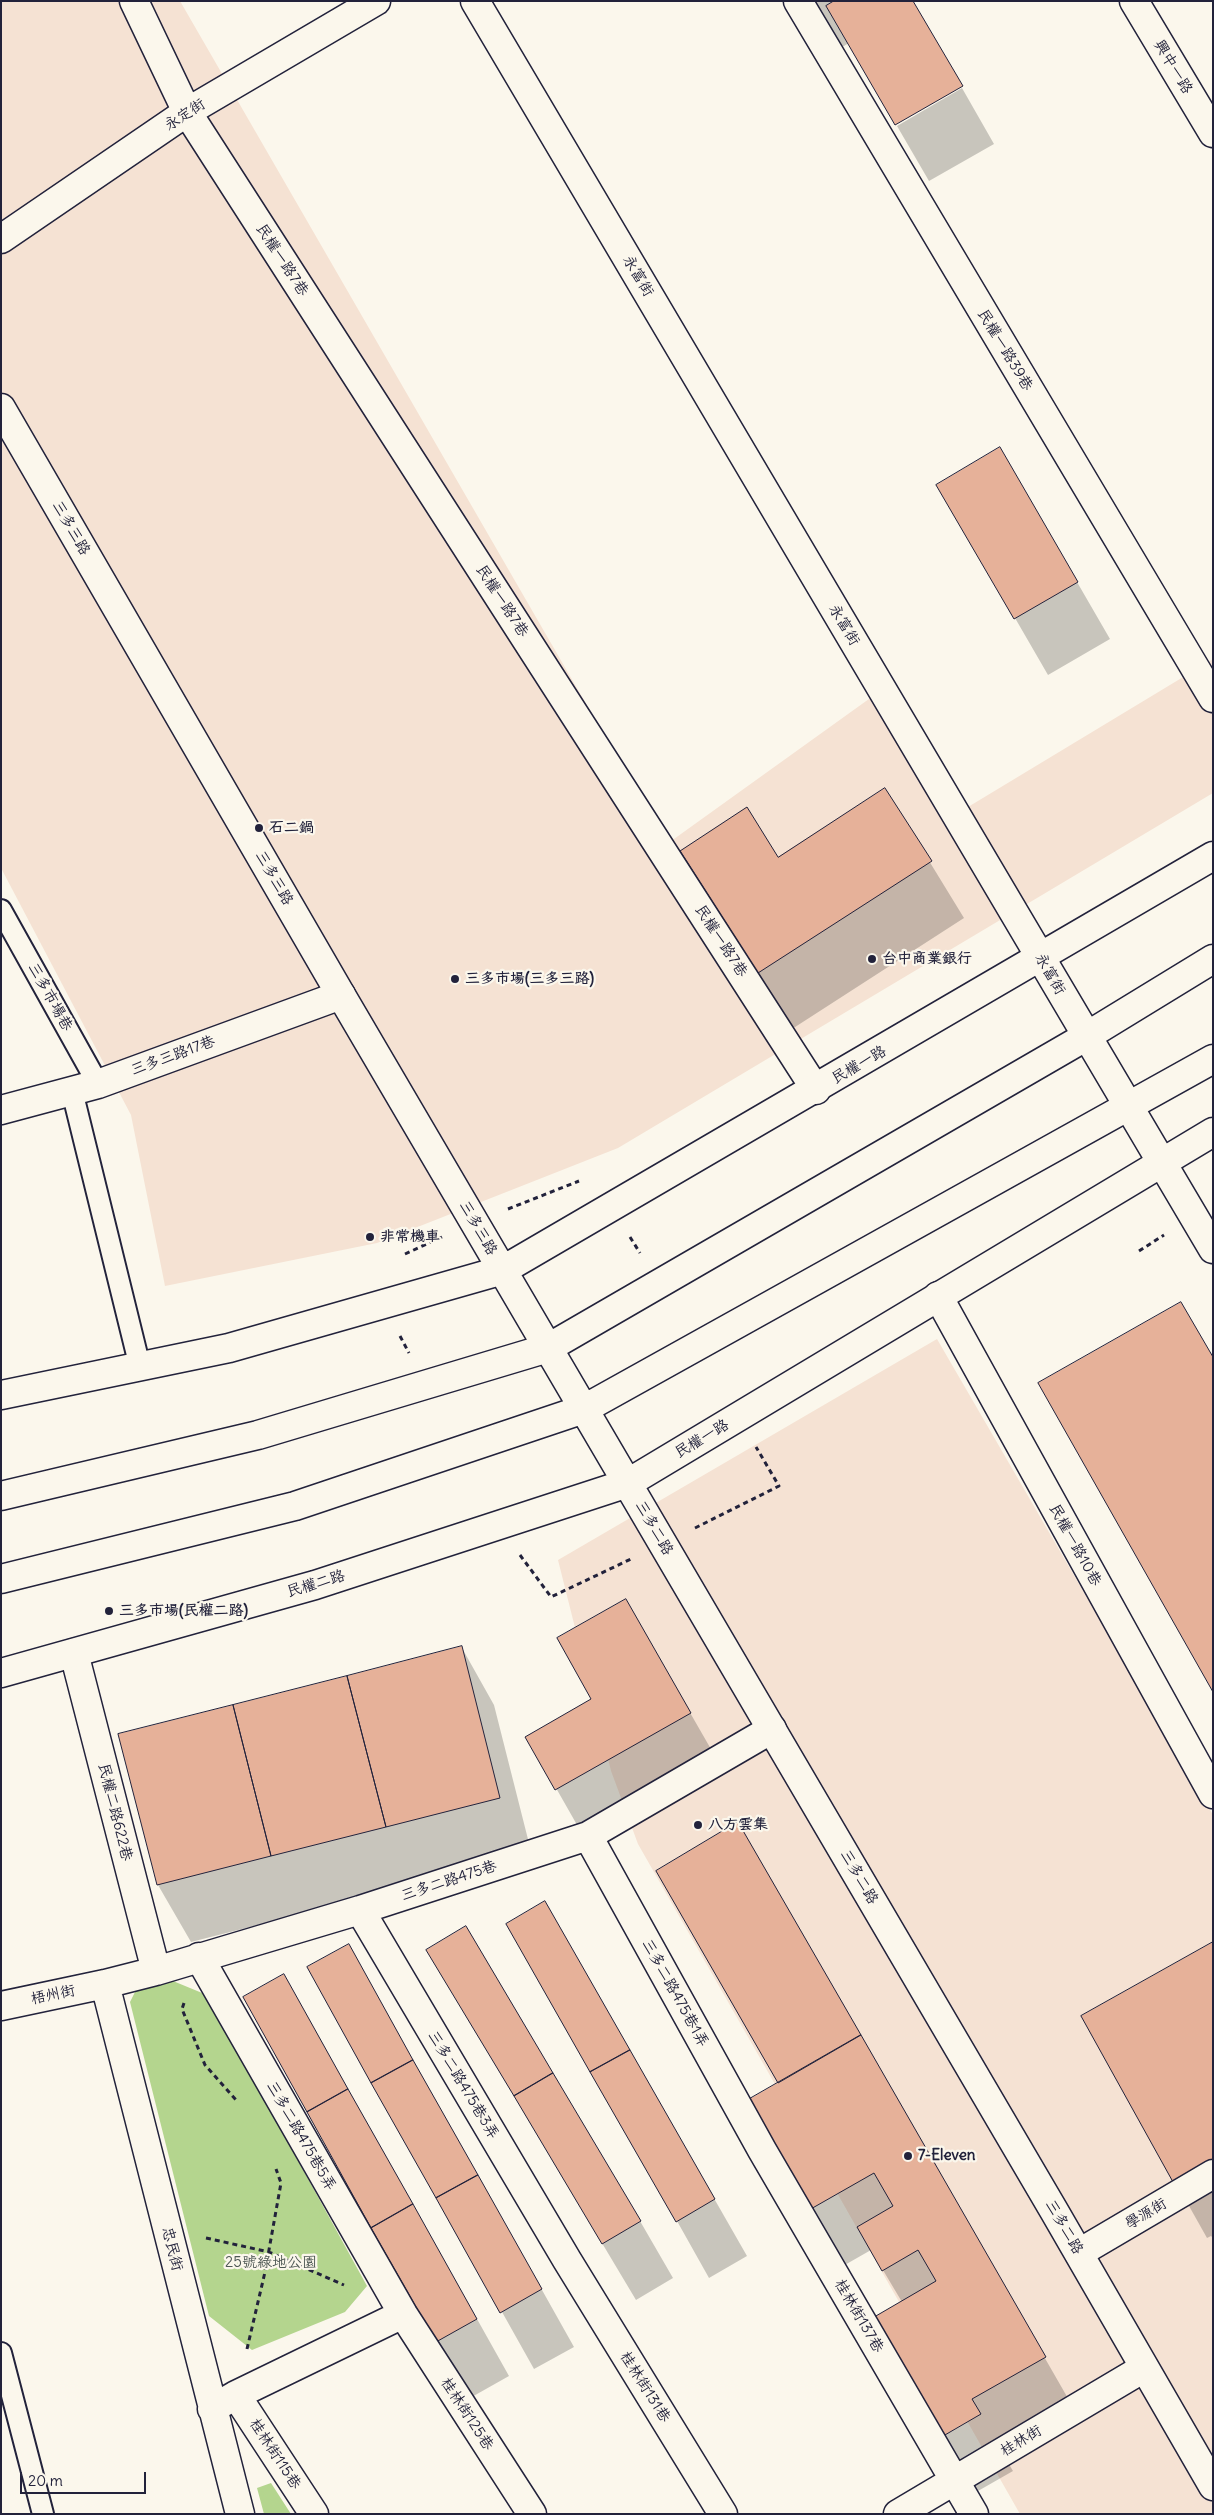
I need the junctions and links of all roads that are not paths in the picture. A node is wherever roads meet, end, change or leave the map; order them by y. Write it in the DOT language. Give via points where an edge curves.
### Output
graph roads {
  1 [pos="134,1"];
  2 [pos="376,1"];
  3 [pos="475,1"];
  4 [pos="798,1"];
  5 [pos="1134,1"];
  6 [pos="187,112"];
  7 [pos="1213,133"];
  8 [pos="1,239"];
  9 [pos="1,408"];
  10 [pos="1213,698"];
  11 [pos="1213,856"];
  12 [pos="1,910"];
  13 [pos="1041,958"];
  14 [pos="1213,959"];
  15 [pos="341,995"];
  16 [pos="1087,1036"];
  17 [pos="1213,1059"];
  18 [pos="98,1084"];
  19 [pos="816,1090"];
  20 [pos="72,1091"];
  21 [pos="1129,1108"];
  22 [pos="1,1110"];
  23 [pos="1213,1132"];
  24 [pos="1162,1163"];
  25 [pos="1213,1249"];
  26 [pos="503,1270"];
  27 [pos="938,1296"];
  28 [pos="548,1348"];
  29 [pos="140,1367"];
  30 [pos="1,1396"];
  31 [pos="584,1409"];
  32 [pos="628,1483"];
  33 [pos="1,1496"];
  34 [pos="1,1579"];
  35 [pos="74,1653"];
  36 [pos="1,1673"];
  37 [pos="772,1729"];
  38 [pos="1213,1794"];
  39 [pos="588,1836"];
  40 [pos="360,1910"];
  41 [pos="199,1958"];
  42 [pos="156,1971"];
  43 [pos="105,1984"];
  44 [pos="1,2006"];
  45 [pos="762,2150"];
  46 [pos="1213,2174"];
  47 [pos="1079,2253"];
  48 [pos="567,2260"];
  49 [pos="403,2314"];
  50 [pos="1,2353"];
  51 [pos="1144,2368"];
  52 [pos="236,2395"];
  53 [pos="212,2409"];
  54 [pos="955,2481"];
  55 [pos="1213,2486"];
  56 [pos="43,2514"];
  57 [pos="240,2514"];
  58 [pos="314,2514"];
  59 [pos="532,2514"];
  60 [pos="723,2514"];
  61 [pos="898,2514"];
  62 [pos="974,2514"];
  1 -- 6 [label="street, 民權一路7巷"];
  2 -- 6 [label="street, 永定街"];
  3 -- 13 [label="street, 永富街"];
  4 -- 10 [label="street, 民權一路39巷"];
  5 -- 7 [label="street, 興中一路"];
  6 -- 8 [label="street, 永定街"];
  6 -- 19 [label="street, 民權一路7巷"];
  9 -- 15 [label="street, 三多三路"];
  11 -- 13 [label="street, 民權一路"];
  12 -- 18 [label="lane, 三多市場巷"];
  13 -- 16 [label="street, 永富街"];
  13 -- 19 [label="street, 民權一路"];
  14 -- 16 [label="street"];
  15 -- 18 [label="street, 三多三路17巷"];
  15 -- 26 [label="street, 三多三路"];
  16 -- 21 [label="street, 永富街"];
  16 -- 28 [label="street"];
  17 -- 21 [label="street"];
  18 -- 20 [label="street, 三多三路17巷"];
  19 -- 26 [label="street, 民權一路"];
  20 -- 22 [label="street, 三多三路17巷"];
  20 -- 29 [label="lane"];
  21 -- 24 [label="street, 永富街"];
  21 -- 31 [label="street"];
  23 -- 24 [label="street, 民權一路"];
  24 -- 25 [label="street, 永富街"];
  24 -- 27 [label="street, 民權一路"];
  26 -- 28 [label="street, 三多二路"];
  26 -- 29 [label="street" via="229,1348"];
  27 -- 32 [label="street, 民權一路"];
  27 -- 38 [label="street, 民權一路10巷"];
  28 -- 31 [label="street, 三多二路"];
  28 -- 33 [label="street" via="258,1435"];
  29 -- 30 [label="street"];
  31 -- 32 [label="street, 三多二路"];
  31 -- 34 [label="street" via="294,1506"];
  32 -- 35 [label="street, 民權二路" via="315,1585"];
  32 -- 37 [label="street, 三多二路"];
  35 -- 36 [label="street, 民權二路"];
  35 -- 42 [label="street, 民權二路622巷"];
  37 -- 39 [label="street, 三多二路475巷"];
  37 -- 47 [label="street, 三多二路"];
  39 -- 40 [label="street, 三多二路475巷"];
  39 -- 45 [label="street, 三多二路475巷1弄"];
  40 -- 41 [label="street, 三多二路475巷"];
  40 -- 48 [label="street, 三多二路475巷3弄"];
  41 -- 42 [label="street, 三多二路475巷"];
  41 -- 49 [label="street, 三多二路475巷5弄"];
  42 -- 43 [label="street, 三多二路475巷"];
  43 -- 44 [label="street, 梧州街"];
  43 -- 53 [label="street, 忠民街"];
  45 -- 54 [label="street, 桂林街137巷"];
  46 -- 47 [label="street, 學源街"];
  47 -- 51 [label="street, 三多二路"];
  48 -- 60 [label="street, 桂林街131巷"];
  49 -- 52 [label="street"];
  49 -- 59 [label="street, 桂林街125巷"];
  50 -- 56 [label="lane"];
  51 -- 54 [label="street, 桂林街"];
  51 -- 55 [label="street, 三多二路"];
  52 -- 53 [label="street"];
  52 -- 58 [label="street, 桂林街115巷"];
  53 -- 57 [label="street, 忠民街"];
  54 -- 61 [label="street, 桂林街"];
  54 -- 62 [label="street, 桂林街137巷"];
}
